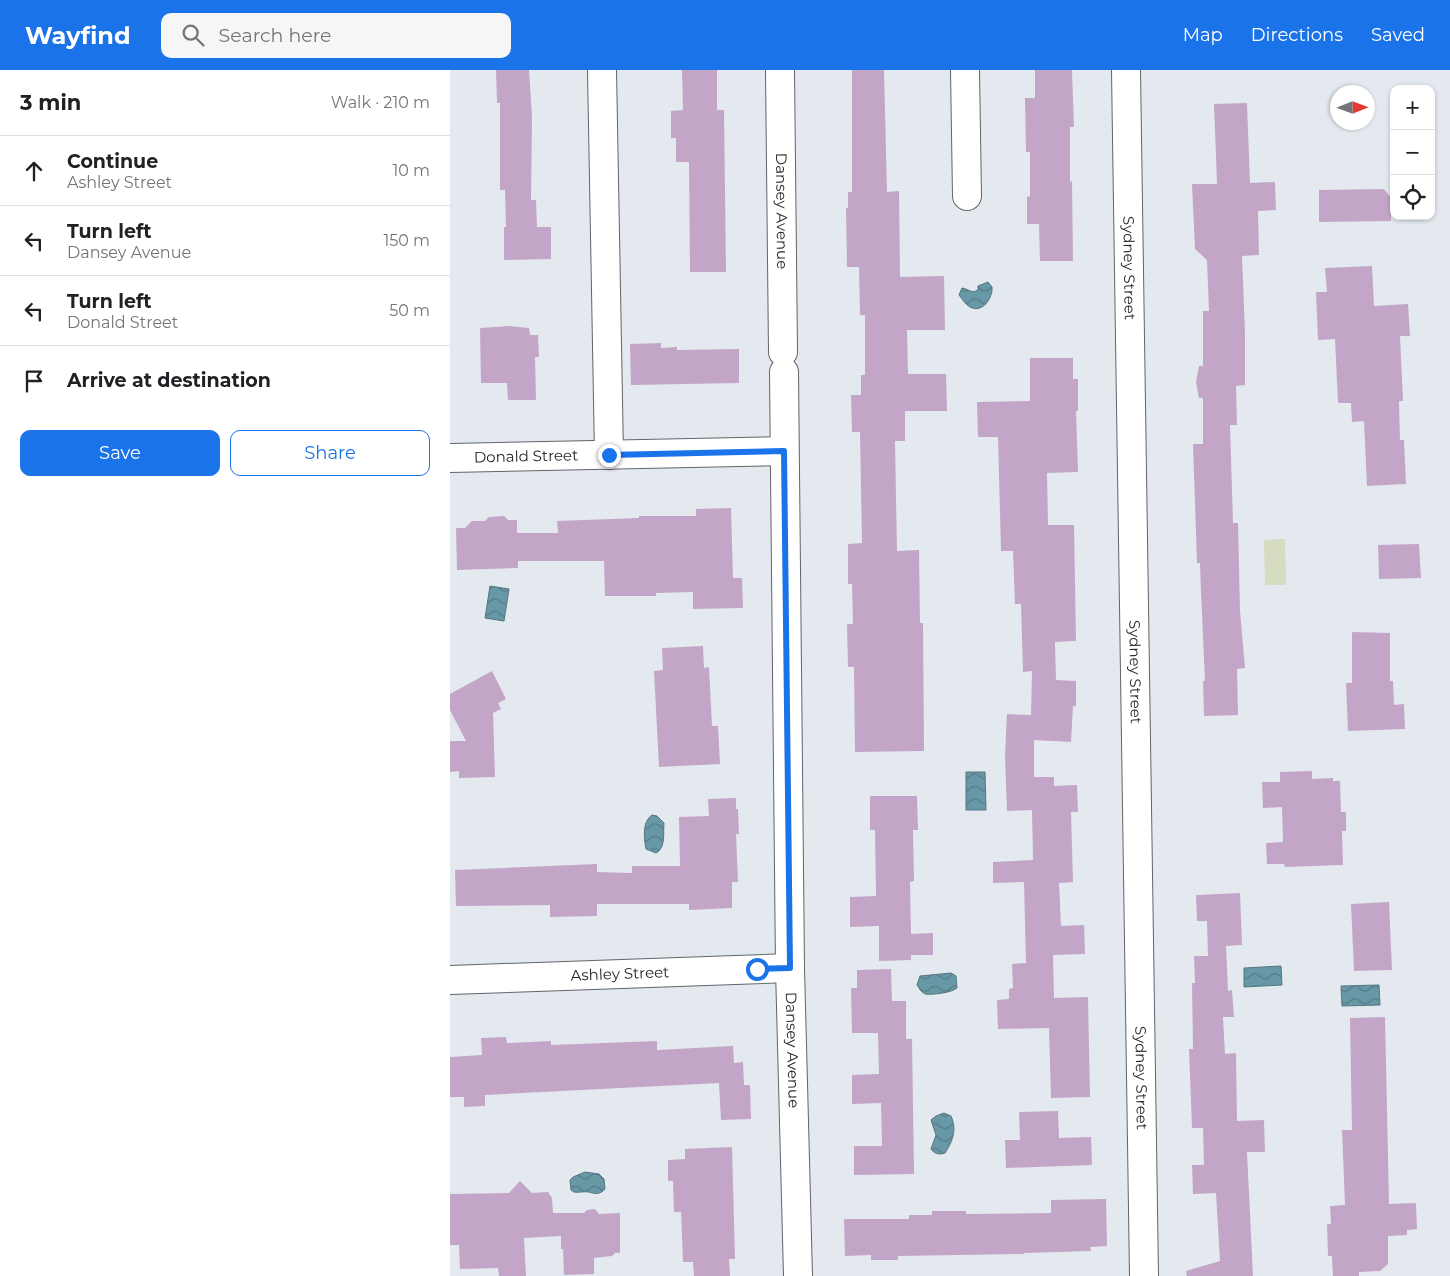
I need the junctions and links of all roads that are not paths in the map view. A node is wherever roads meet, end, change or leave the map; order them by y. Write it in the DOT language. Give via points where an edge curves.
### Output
graph roads {
  1 [pos="602,70"];
  2 [pos="780,70"];
  3 [pos="965,70"];
  4 [pos="1126,70"];
  5 [pos="967,196"];
  6 [pos="784,451"];
  7 [pos="609,455"];
  8 [pos="450,458"];
  9 [pos="790,968"];
  10 [pos="450,980"];
  11 [pos="798,1276"];
  12 [pos="1144,1276"];
  1 -- 7 [label="street"];
  2 -- 6 [label="street, Dansey Avenue"];
  3 -- 5 [label="street"];
  4 -- 12 [label="street, Sydney Street"];
  6 -- 7 [label="street, Donald Street"];
  6 -- 9 [label="street, Dansey Avenue"];
  7 -- 8 [label="street, Donald Street"];
  9 -- 10 [label="street, Ashley Street"];
  9 -- 11 [label="street, Dansey Avenue"];
}
